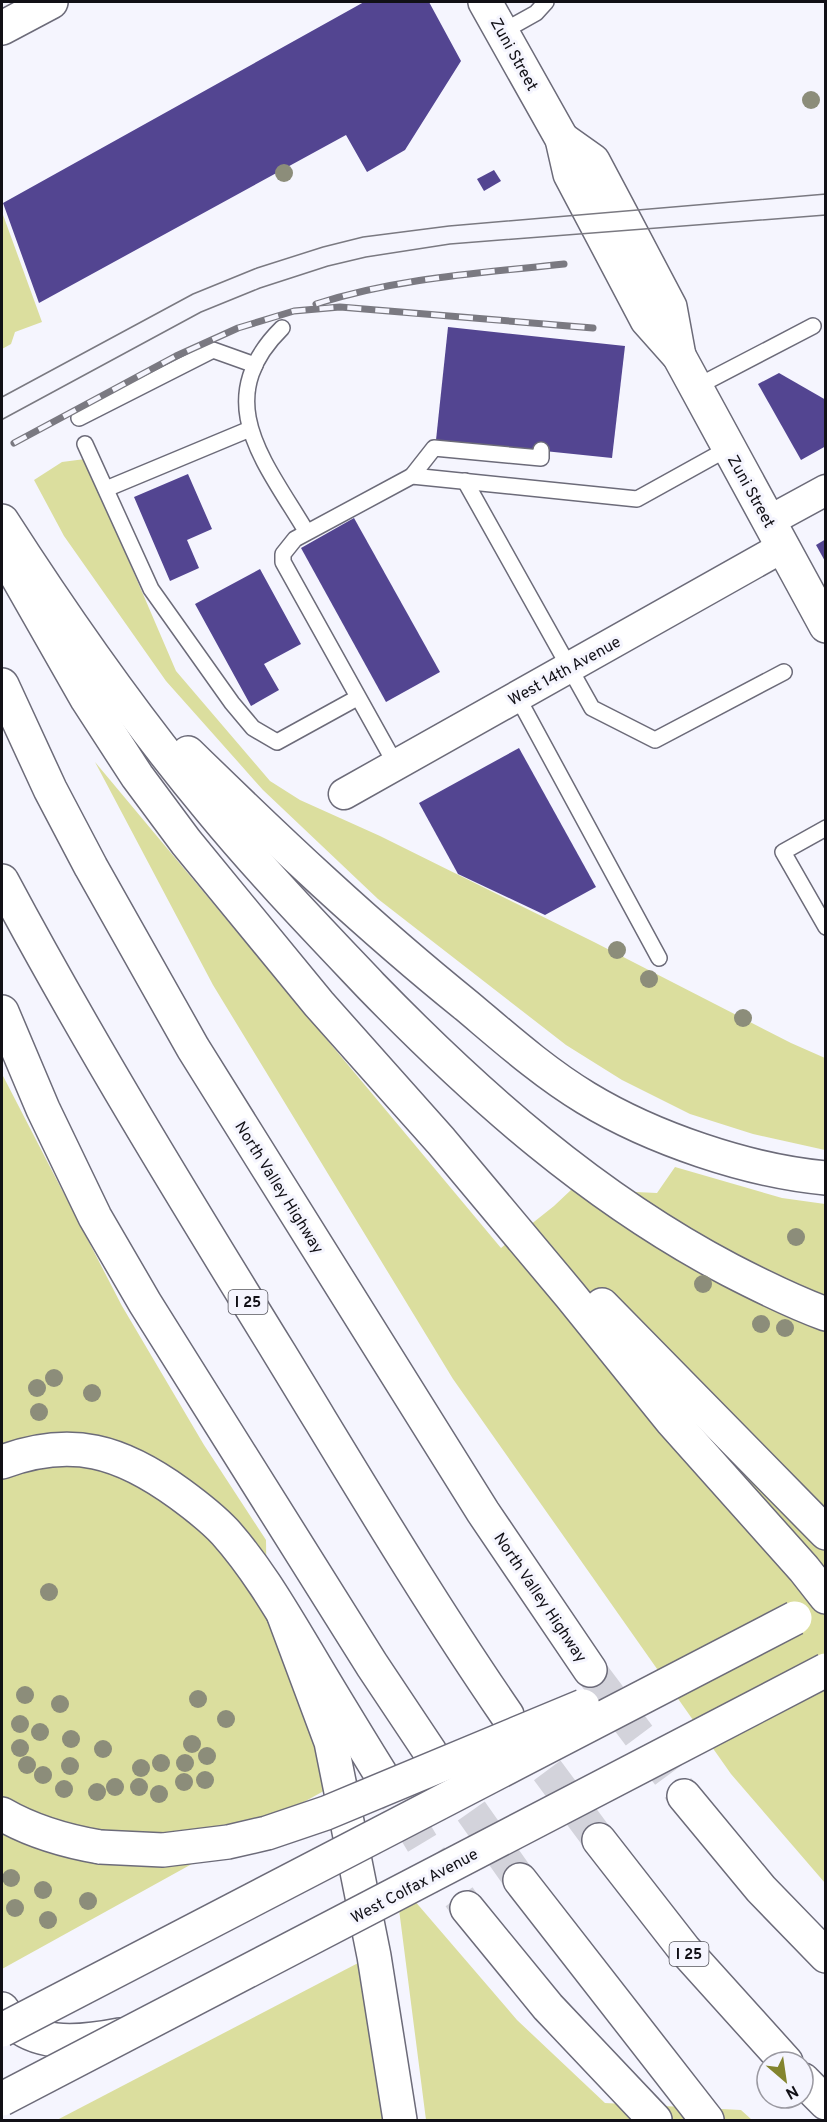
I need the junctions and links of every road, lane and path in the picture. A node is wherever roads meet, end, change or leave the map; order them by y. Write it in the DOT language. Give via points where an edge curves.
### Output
graph roads {
  1 [pos="51,2"];
  2 [pos="485,2"];
  3 [pos="546,2"];
  4 [pos="2,28"];
  5 [pos="502,32"];
  6 [pos="813,326"];
  7 [pos="282,328"];
  8 [pos="255,365"];
  9 [pos="696,387"];
  10 [pos="79,418"];
  11 [pos="250,429"];
  12 [pos="85,444"];
  13 [pos="729,448"];
  14 [pos="541,450"];
  15 [pos="412,476"];
  16 [pos="465,481"];
  17 [pos="106,489"];
  18 [pos="825,490"];
  19 [pos="2,521"];
  20 [pos="306,531"];
  21 [pos="776,534"];
  22 [pos="2,550"];
  23 [pos="58,605"];
  24 [pos="825,626"];
  25 [pos="569,667"];
  26 [pos="784,672"];
  27 [pos="2,685"];
  28 [pos="517,696"];
  29 [pos="357,698"];
  30 [pos="396,765"];
  31 [pos="344,794"];
  32 [pos="825,828"];
  33 [pos="2,881"];
  34 [pos="825,927"];
  35 [pos="659,958"];
  36 [pos="2,1012"];
  37 [pos="441,1140"];
  38 [pos="825,1178"];
  39 [pos="825,1314"];
  40 [pos="2,1462"];
  41 [pos="825,1533"];
  42 [pos="825,1597"];
  43 [pos="825,1602"];
  44 [pos="284,1616"];
  45 [pos="795,1618"];
  46 [pos="590,1670"];
  47 [pos="825,1670"];
  48 [pos="507,1714"];
  49 [pos="430,1752"];
  50 [pos="380,1773"];
  51 [pos="684,1796"];
  52 [pos="2,1814"];
  53 [pos="598,1840"];
  54 [pos="520,1880"];
  55 [pos="467,1908"];
  56 [pos="825,1956"];
  57 [pos="6,2021"];
  58 [pos="131,2032"];
  59 [pos="775,2050"];
  60 [pos="2,2099"];
  61 [pos="400,2121"];
  62 [pos="655,2121"];
  63 [pos="707,2121"];
  1 -- 4 [label="main road"];
  2 -- 5 [label="main road, Zuni Street"];
  3 -- 5 [label="lane" via="536,14"];
  5 -- 9 [label="main road, Zuni Street" via="562,139 593,161 670,307 679,356"];
  6 -- 9 [label="lane"];
  7 -- 8 [label="lane"];
  8 -- 10 [label="lane" via="213,350"];
  8 -- 11 [label="lane" via="247,395"];
  9 -- 13 [label="main road, Zuni Street"];
  11 -- 17 [label="lane"];
  11 -- 20 [label="lane" via="258,451"];
  12 -- 17 [label="lane"];
  13 -- 16 [label="lane" via="637,499"];
  13 -- 21 [label="main road, Zuni Street"];
  14 -- 15 [label="lane" via="541,458 434,448"];
  15 -- 16 [label="lane"];
  15 -- 20 [label="lane"];
  16 -- 25 [label="lane"];
  17 -- 29 [label="lane" via="151,589 253,728 278,742"];
  18 -- 21 [label="street, West 14th Avenue"];
  19 -- 23 [label="main road"];
  20 -- 29 [label="lane" via="288,546 283,562"];
  21 -- 24 [label="main road, Zuni Street"];
  21 -- 25 [label="street, West 14th Avenue"];
  22 -- 37 [label="main road" via="87,699 137,777 319,1004"];
  23 -- 38 [label="main road" via="171,736 261,824 404,955 546,1070 586,1098 676,1141 761,1167"];
  23 -- 39 [label="main road" via="210,809 320,932 428,1044 518,1126 583,1178 702,1256"];
  25 -- 26 [label="lane" via="592,708 656,740"];
  25 -- 28 [label="street, West 14th Avenue"];
  27 -- 46 [label="main road, North Valley Highway" via="91,867 193,1048 483,1512"];
  28 -- 30 [label="street, West 14th Avenue"];
  28 -- 35 [label="lane"];
  29 -- 30 [label="lane"];
  30 -- 31 [label="street, West 14th Avenue"];
  32 -- 34 [label="lane" via="783,852"];
  33 -- 48 [label="main road, I 25" via="87,1037 227,1268 401,1552"];
  36 -- 49 [label="main road" via="95,1217 145,1303"];
  37 -- 41 [label="main road"];
  37 -- 42 [label="main road" via="671,1420"];
  40 -- 44 [label="main road" via="52,1450 77,1450 122,1458 154,1475 223,1530"];
  43 -- 45 [label="main road"];
  44 -- 50 [label="main road"];
  44 -- 61 [label="main road" via="331,1742 374,1956"];
  45 -- 52 [label="main road, bridge" via="326,1813 267,1833 163,1850 100,1847 40,1833"];
  45 -- 57 [label="main road, bridge"];
  47 -- 58 [label="main road, West Colfax Avenue, bridge"];
  51 -- 56 [label="main road" via="761,1889"];
  53 -- 59 [label="main road, I 25" via="684,1949"];
  54 -- 63 [label="main road"];
  55 -- 62 [label="main road" via="548,2007"];
  57 -- 58 [label="main road, bridge" via="31,2034 70,2042"];
  58 -- 60 [label="main road, West Colfax Avenue, bridge"];
}
